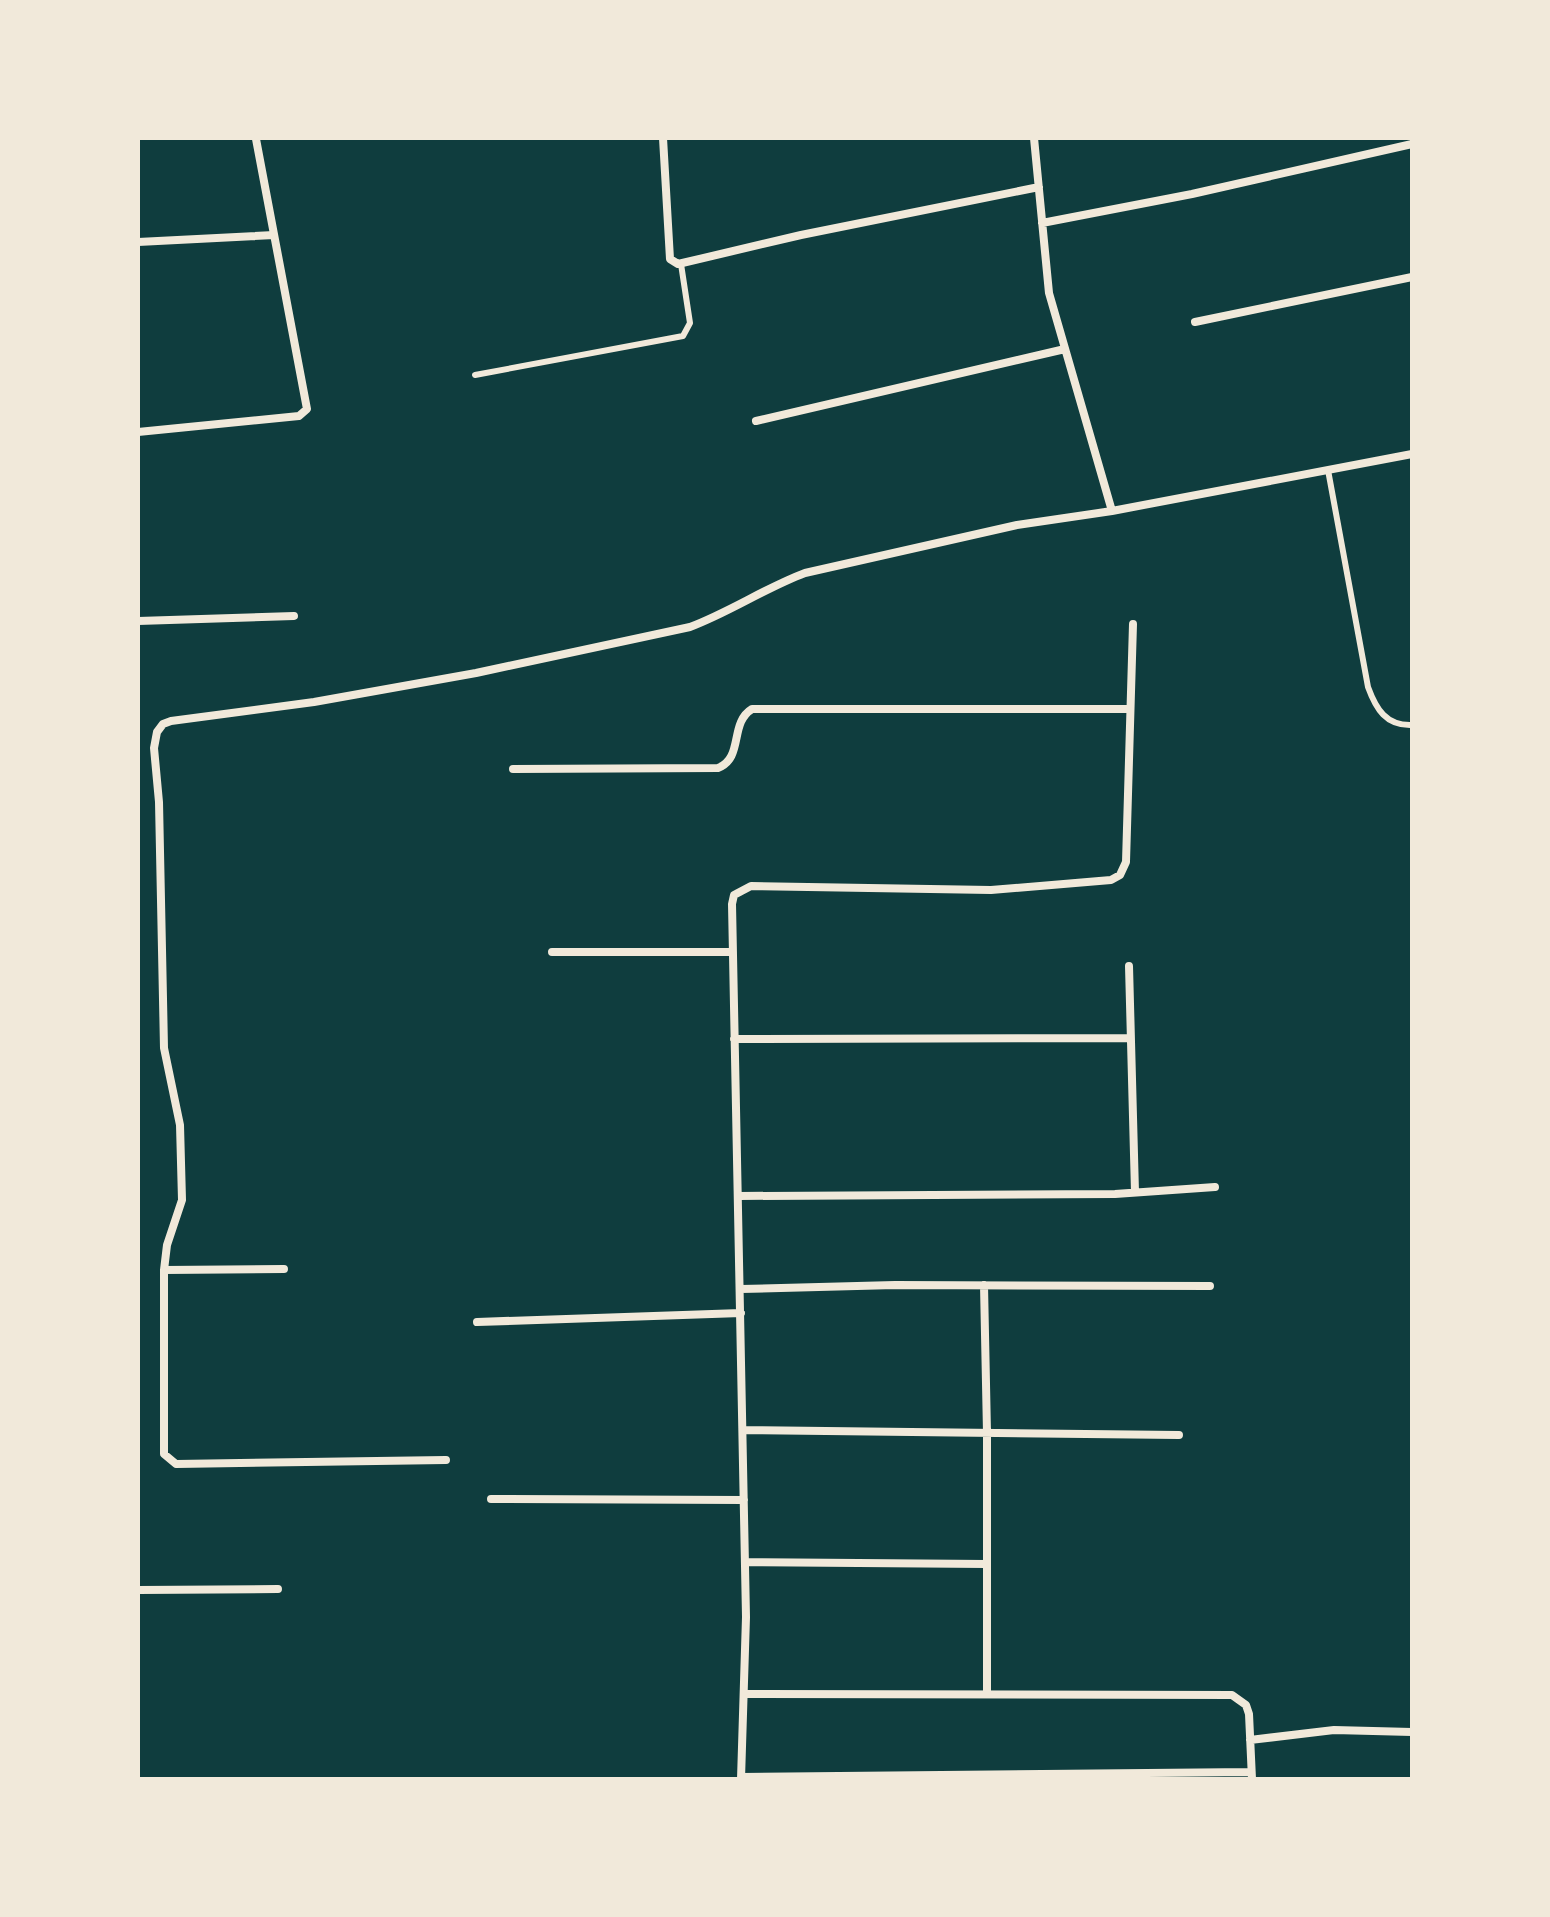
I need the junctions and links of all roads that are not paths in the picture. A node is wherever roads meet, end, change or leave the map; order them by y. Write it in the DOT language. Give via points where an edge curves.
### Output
graph roads {
  1 [pos="663,138"];
  2 [pos="1034,138"];
  3 [pos="256,139"];
  4 [pos="1412,144"];
  5 [pos="1039,187"];
  6 [pos="1042,223"];
  7 [pos="274,235"];
  8 [pos="138,242"];
  9 [pos="681,264"];
  10 [pos="1412,277"];
  11 [pos="1195,322"];
  12 [pos="1065,349"];
  13 [pos="475,375"];
  14 [pos="756,421"];
  15 [pos="138,432"];
  16 [pos="1412,454"];
  17 [pos="1328,470"];
  18 [pos="1112,511"];
  19 [pos="294,616"];
  20 [pos="138,621"];
  21 [pos="1133,624"];
  22 [pos="1130,709"];
  23 [pos="1412,725"];
  24 [pos="513,769"];
  25 [pos="552,952"];
  26 [pos="733,952"];
  27 [pos="1129,966"];
  28 [pos="1131,1038"];
  29 [pos="734,1039"];
  30 [pos="1215,1187"];
  31 [pos="1135,1192"];
  32 [pos="739,1196"];
  33 [pos="284,1269"];
  34 [pos="164,1270"];
  35 [pos="984,1285"];
  36 [pos="1210,1286"];
  37 [pos="741,1289"];
  38 [pos="741,1313"];
  39 [pos="477,1322"];
  40 [pos="743,1430"];
  41 [pos="987,1433"];
  42 [pos="1179,1435"];
  43 [pos="446,1460"];
  44 [pos="491,1499"];
  45 [pos="744,1500"];
  46 [pos="745,1562"];
  47 [pos="987,1564"];
  48 [pos="278,1589"];
  49 [pos="138,1590"];
  50 [pos="744,1694"];
  51 [pos="987,1694"];
  52 [pos="1412,1732"];
  53 [pos="1250,1740"];
  54 [pos="1251,1776"];
  55 [pos="741,1778"];
  1 -- 9 [label="street" via="670,259"];
  2 -- 5 [label="street"];
  3 -- 7 [label="street"];
  4 -- 6 [label="street"];
  5 -- 6 [label="street"];
  5 -- 9 [label="street"];
  6 -- 12 [label="street" via="1049,293"];
  7 -- 8 [label="street"];
  7 -- 15 [label="street" via="307,409 299,416"];
  9 -- 13 [label="lane" via="690,323 683,336"];
  10 -- 11 [label="street"];
  12 -- 14 [label="street"];
  12 -- 18 [label="street"];
  16 -- 17 [label="street"];
  17 -- 18 [label="street"];
  17 -- 23 [label="lane" via="1368,687 1375,707 1390,721"];
  18 -- 34 [label="street" via="1017,525 805,573 690,627 476,673 163,724 154,748 164,1048 180,1125 182,1200"];
  19 -- 20 [label="street"];
  21 -- 22 [label="street"];
  22 -- 24 [label="street" via="752,709 739,724 732,759 718,768"];
  22 -- 26 [label="street" via="1126,862 1120,875 991,890 751,886 734,895"];
  25 -- 26 [label="street"];
  26 -- 29 [label="street"];
  27 -- 28 [label="street"];
  28 -- 29 [label="street"];
  28 -- 31 [label="street"];
  29 -- 32 [label="street"];
  30 -- 31 [label="street"];
  31 -- 32 [label="street"];
  32 -- 37 [label="street"];
  33 -- 34 [label="street"];
  34 -- 43 [label="street" via="162,1446 168,1460"];
  35 -- 36 [label="street"];
  35 -- 37 [label="street"];
  35 -- 41 [label="street"];
  37 -- 38 [label="street"];
  38 -- 39 [label="street"];
  38 -- 40 [label="street"];
  40 -- 41 [label="street"];
  40 -- 45 [label="street"];
  41 -- 42 [label="street"];
  41 -- 47 [label="street"];
  44 -- 45 [label="street"];
  45 -- 46 [label="street"];
  46 -- 47 [label="street"];
  46 -- 50 [label="street"];
  47 -- 51 [label="street"];
  48 -- 49 [label="street"];
  50 -- 51 [label="street"];
  50 -- 55 [label="street"];
  51 -- 53 [label="street" via="1232,1695 1246,1705"];
  52 -- 53 [label="street" via="1334,1730"];
  53 -- 54 [label="street"];
  54 -- 55 [label="street"];
}
